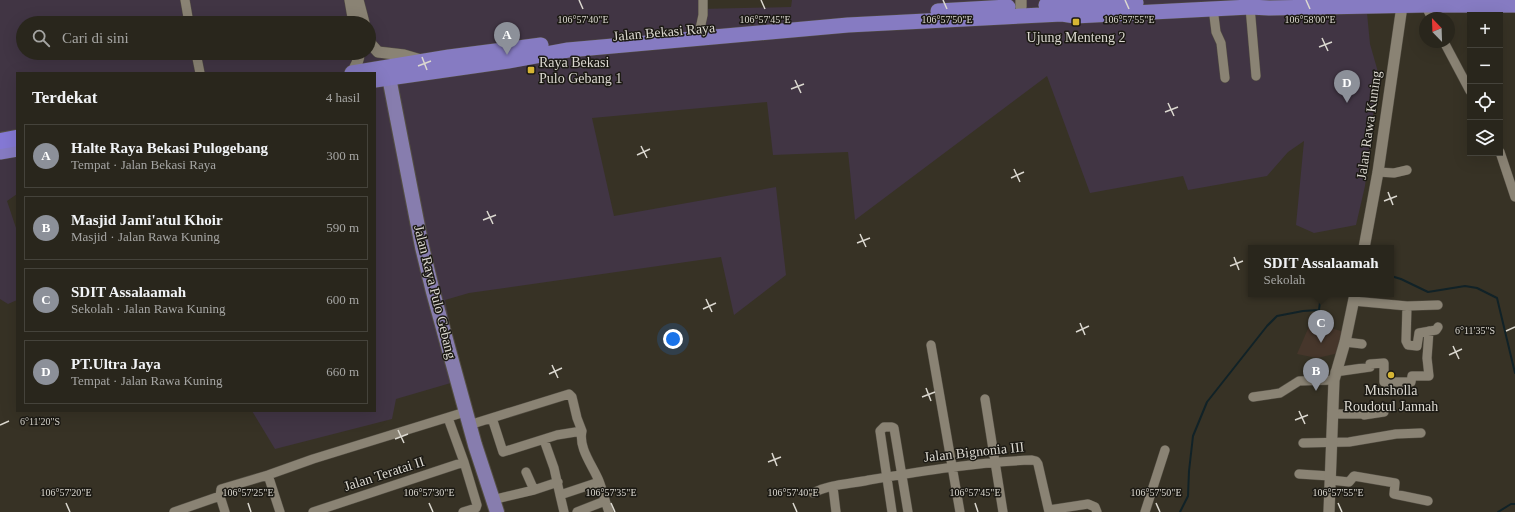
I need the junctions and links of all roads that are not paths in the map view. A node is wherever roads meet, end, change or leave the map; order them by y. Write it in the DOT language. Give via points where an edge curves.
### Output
graph roads {
  1 [pos="185,0"];
  2 [pos="350,0"];
  3 [pos="358,0"];
  4 [pos="703,0"];
  5 [pos="1014,4"];
  6 [pos="1216,4"];
  7 [pos="1402,6"];
  8 [pos="1515,6"];
  9 [pos="1250,7"];
  10 [pos="1429,12"];
  11 [pos="188,16"];
  12 [pos="353,16"];
  13 [pos="362,16"];
  14 [pos="917,17"];
  15 [pos="700,29"];
  16 [pos="567,46"];
  17 [pos="1447,48"];
  18 [pos="376,50"];
  19 [pos="197,60"];
  20 [pos="358,60"];
  21 [pos="424,61"];
  22 [pos="200,72"];
  23 [pos="352,72"];
  24 [pos="384,75"];
  25 [pos="1256,76"];
  26 [pos="1225,78"];
  27 [pos="1467,85"];
  28 [pos="16,131"];
  29 [pos="0,134"];
  30 [pos="16,138"];
  31 [pos="0,141"];
  32 [pos="16,148"];
  33 [pos="0,152"];
  34 [pos="1501,156"];
  35 [pos="1407,170"];
  36 [pos="1378,172"];
  37 [pos="1515,197"];
  38 [pos="1365,245"];
  39 [pos="1354,298"];
  40 [pos="1438,305"];
  41 [pos="1407,306"];
  42 [pos="1345,342"];
  43 [pos="931,344"];
  44 [pos="1362,344"];
  45 [pos="1334,376"];
  46 [pos="1253,397"];
  47 [pos="985,399"];
  48 [pos="1384,412"];
  49 [pos="1332,414"];
  50 [pos="448,418"];
  51 [pos="492,418"];
  52 [pos="467,419"];
  53 [pos="582,431"];
  54 [pos="1421,434"];
  55 [pos="544,440"];
  56 [pos="1303,443"];
  57 [pos="1331,444"];
  58 [pos="1165,450"];
  59 [pos="464,462"];
  60 [pos="996,462"];
  61 [pos="953,467"];
  62 [pos="526,472"];
  63 [pos="1299,474"];
  64 [pos="268,475"];
  65 [pos="903,475"];
  66 [pos="887,477"];
  67 [pos="1330,478"];
  68 [pos="558,482"];
  69 [pos="599,482"];
  70 [pos="833,487"];
  71 [pos="534,490"];
  72 [pos="220,492"];
  73 [pos="813,492"];
  74 [pos="560,495"];
  75 [pos="605,501"];
  76 [pos="1428,501"];
  77 [pos="495,506"];
  78 [pos="1049,511"];
  79 [pos="174,512"];
  80 [pos="225,512"];
  81 [pos="280,512"];
  82 [pos="313,512"];
  83 [pos="463,512"];
  84 [pos="564,512"];
  85 [pos="577,512"];
  86 [pos="609,512"];
  87 [pos="836,512"];
  88 [pos="892,512"];
  89 [pos="908,512"];
  90 [pos="960,512"];
  91 [pos="1003,512"];
  92 [pos="1097,512"];
  93 [pos="1145,512"];
  94 [pos="1329,512"];
  1 -- 11 [label="street"];
  2 -- 12 [label="street"];
  3 -- 13 [label="street"];
  4 -- 15 [label="street"];
  5 -- 6 [label="highway, Jalan Bekasi Raya"];
  5 -- 14 [label="highway, Jalan Bekasi Raya" via="960,9"];
  6 -- 9 [label="highway, Jalan Bekasi Raya"];
  6 -- 14 [label="highway, Jalan Bekasi Raya" via="1075,16 1062,14 977,20"];
  6 -- 26 [label="street" via="1216,32 1221,43"];
  7 -- 9 [label="highway, Jalan Bekasi Raya"];
  7 -- 10 [label="highway, Jalan Bekasi Raya"];
  7 -- 36 [label="street, Jalan Rawa Kuning"];
  8 -- 10 [label="highway, Jalan Bekasi Raya"];
  9 -- 25 [label="street"];
  14 -- 15 [label="highway, Jalan Bekasi Raya" via="815,19"];
  14 -- 16 [label="highway, Jalan Bekasi Raya" via="848,25"];
  15 -- 16 [label="highway, Jalan Bekasi Raya"];
  16 -- 21 [label="highway, Jalan Bekasi Raya"];
  16 -- 24 [label="highway, Jalan Bekasi Raya" via="508,61"];
  17 -- 27 [label="street"];
  18 -- 21 [label="street"];
  19 -- 22 [label="street"];
  20 -- 23 [label="street"];
  21 -- 24 [label="highway, Jalan Bekasi Raya"];
  24 -- 52 [label="main road, Jalan Raya Pulo Gebang" via="422,247"];
  28 -- 29 [label="highway"];
  30 -- 31 [label="highway"];
  32 -- 33 [label="highway"];
  34 -- 37 [label="street"];
  35 -- 36 [label="street" via="1394,173"];
  36 -- 38 [label="street, Jalan Rawa Kuning"];
  39 -- 41 [label="street"];
  39 -- 42 [label="street"];
  40 -- 41 [label="street"];
  41 -- 45 [label="street" via="1406,344 1417,346 1419,333 1433,329 1427,358 1429,376 1412,376 1411,382 1384,382 1384,363 1370,364 1370,367"];
  42 -- 44 [label="street"];
  42 -- 45 [label="street"];
  43 -- 61 [label="street"];
  45 -- 46 [label="street" via="1299,381 1280,393"];
  45 -- 49 [label="street"];
  47 -- 60 [label="street"];
  48 -- 49 [label="street" via="1364,415"];
  49 -- 57 [label="street"];
  50 -- 52 [label="street"];
  50 -- 59 [label="street"];
  50 -- 64 [label="street"];
  51 -- 52 [label="street"];
  51 -- 53 [label="street" via="568,394 572,397 576,418"];
  51 -- 55 [label="street" via="503,452"];
  52 -- 77 [label="main road, Jalan Raya Pulo Gebang"];
  53 -- 55 [label="street"];
  53 -- 69 [label="street" via="580,437 583,447"];
  54 -- 57 [label="street" via="1405,433"];
  55 -- 68 [label="street"];
  56 -- 57 [label="street"];
  57 -- 67 [label="street"];
  58 -- 93 [label="street"];
  59 -- 82 [label="street, Jalan Teratai II"];
  59 -- 83 [label="street" via="477,506"];
  60 -- 61 [label="street, Jalan Bignonia III"];
  60 -- 78 [label="street, Jalan Bignonia III" via="1036,461"];
  60 -- 91 [label="street"];
  61 -- 65 [label="street, Jalan Bignonia III"];
  61 -- 90 [label="street"];
  62 -- 71 [label="street"];
  63 -- 67 [label="street"];
  64 -- 72 [label="street"];
  64 -- 81 [label="street"];
  65 -- 66 [label="street, Jalan Bignonia III"];
  65 -- 66 [label="street" via="894,428 884,427 880,431"];
  65 -- 89 [label="street"];
  66 -- 70 [label="street, Jalan Bignonia III"];
  66 -- 88 [label="street"];
  67 -- 76 [label="street" via="1349,482 1354,476 1395,484 1394,494"];
  67 -- 94 [label="street"];
  68 -- 71 [label="street"];
  68 -- 74 [label="street"];
  69 -- 74 [label="street"];
  69 -- 75 [label="street"];
  70 -- 73 [label="street, Jalan Bignonia III"];
  70 -- 87 [label="street"];
  71 -- 77 [label="street"];
  72 -- 79 [label="street"];
  72 -- 80 [label="street"];
  74 -- 84 [label="street"];
  75 -- 85 [label="street"];
  75 -- 86 [label="street"];
  78 -- 92 [label="street" via="1088,504 1095,507"];
}
